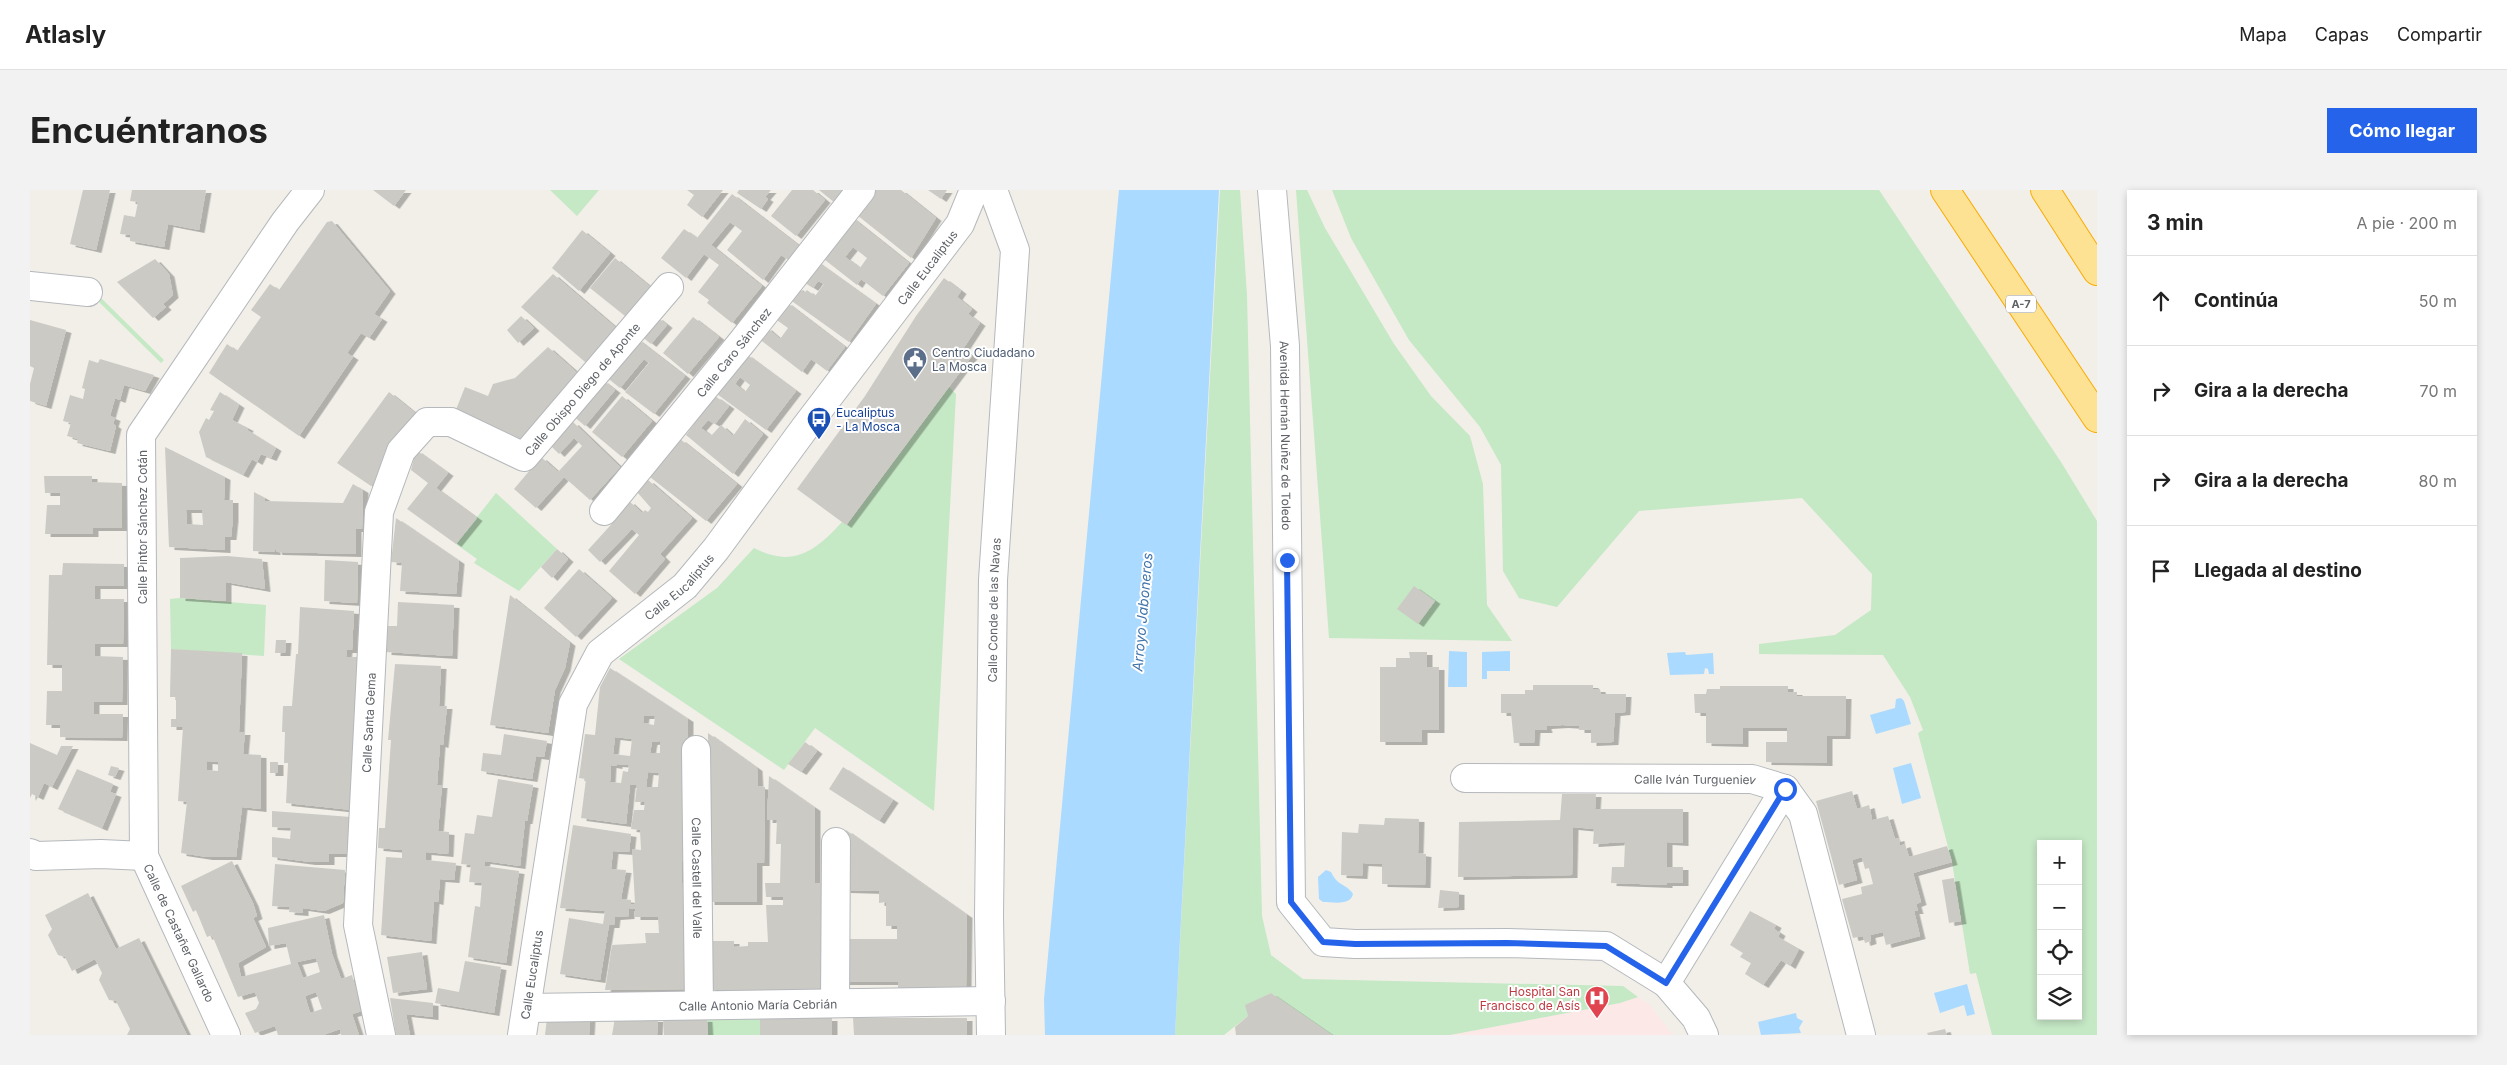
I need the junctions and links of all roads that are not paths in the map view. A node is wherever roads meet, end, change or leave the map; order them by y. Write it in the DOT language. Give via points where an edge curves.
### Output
graph roads {
  1 [pos="310,190"];
  2 [pos="861,190"];
  3 [pos="974,190"];
  4 [pos="993,190"];
  5 [pos="1272,190"];
  6 [pos="1945,190"];
  7 [pos="2045,190"];
  8 [pos="2097,271"];
  9 [pos="30,286"];
  10 [pos="669,287"];
  11 [pos="88,292"];
  12 [pos="2097,418"];
  13 [pos="427,422"];
  14 [pos="604,511"];
  15 [pos="696,750"];
  16 [pos="1465,778"];
  17 [pos="1785,789"];
  18 [pos="836,842"];
  19 [pos="144,856"];
  20 [pos="32,858"];
  21 [pos="1666,983"];
  22 [pos="990,1001"];
  23 [pos="835,1003"];
  24 [pos="699,1005"];
  25 [pos="527,1008"];
  26 [pos="226,1035"];
  27 [pos="380,1035"];
  28 [pos="522,1035"];
  29 [pos="991,1035"];
  30 [pos="1704,1035"];
  31 [pos="1861,1035"];
  1 -- 19 [label="street, Calle Pintor Sánchez Cotán" via="141,435"];
  2 -- 14 [label="street, Calle Caro Sánchez"];
  3 -- 25 [label="street, Calle Eucaliptus" via="960,224 716,549 685,586 600,653 573,704"];
  4 -- 22 [label="street, Calle Conde de las Navas" via="1015,250 993,580"];
  5 -- 21 [label="street, Avenida Hernán Nuñez de Toledo" via="1285,346 1291,902 1323,942 1606,946"];
  6 -- 12 [label="highway, A-7"];
  7 -- 8 [label="highway"];
  9 -- 11 [label="street"];
  10 -- 13 [label="street, Calle Obispo Diego de Aponte" via="524,457 451,422"];
  13 -- 27 [label="street, Calle Santa Gema" via="401,451 379,512 358,925"];
  15 -- 24 [label="street, Calle Castell del Valle"];
  16 -- 17 [label="street, Calle Iván Turgueniev" via="1752,780"];
  17 -- 21 [label="street"];
  17 -- 31 [label="street" via="1802,814"];
  18 -- 23 [label="street"];
  19 -- 20 [label="street, Calle de Castañer Gallardo" via="101,854"];
  19 -- 26 [label="street, Calle de Castañer Gallardo"];
  21 -- 30 [label="street, Avenida Hernán Nuñez de Toledo" via="1696,1018"];
  22 -- 23 [label="street, Calle Antonio María Cebrián"];
  22 -- 29 [label="street, Calle Conde de las Navas"];
  23 -- 24 [label="street, Calle Antonio María Cebrián"];
  24 -- 25 [label="street, Calle Antonio María Cebrián"];
  25 -- 28 [label="street, Calle Eucaliptus"];
}
